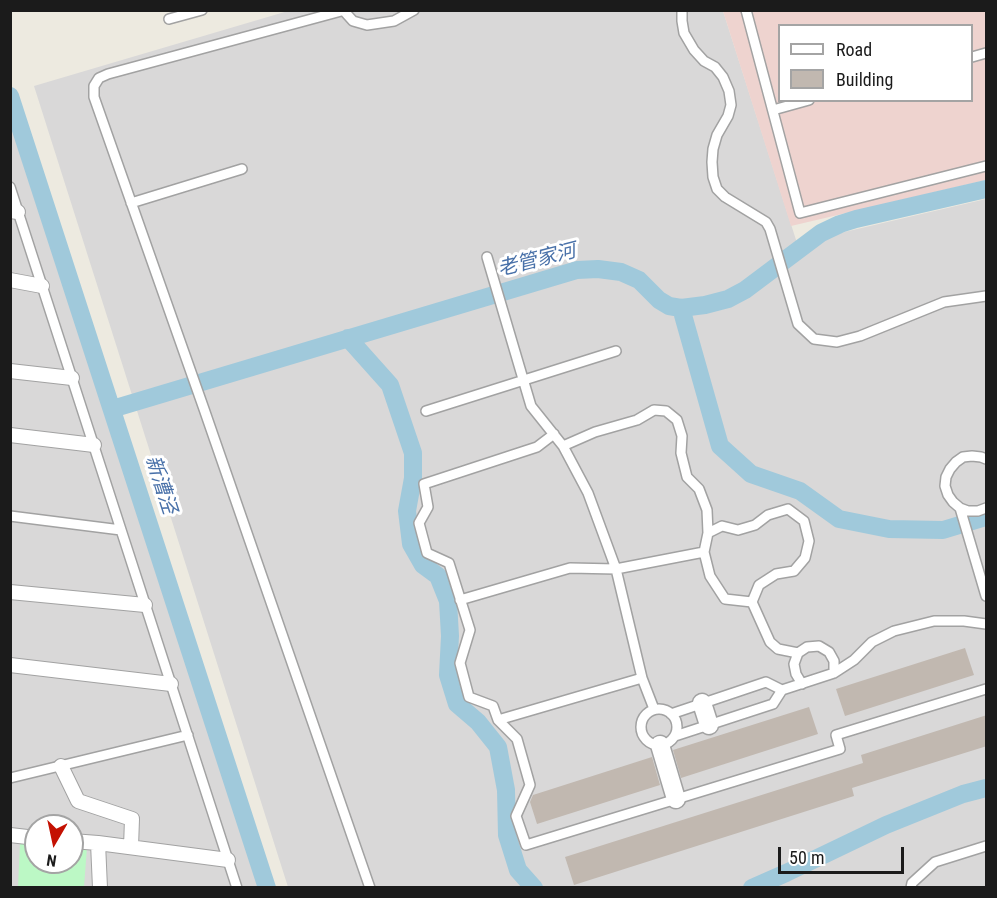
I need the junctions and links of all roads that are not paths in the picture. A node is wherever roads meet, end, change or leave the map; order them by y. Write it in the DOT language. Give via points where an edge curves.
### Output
graph roads {
  1 [pos="201,10"];
  2 [pos="414,10"];
  3 [pos="682,10"];
  4 [pos="746,10"];
  5 [pos="344,11"];
  6 [pos="170,19"];
  7 [pos="801,102"];
  8 [pos="772,110"];
  9 [pos="987,166"];
  10 [pos="242,169"];
  11 [pos="10,187"];
  12 [pos="131,203"];
  13 [pos="14,212"];
  14 [pos="487,257"];
  15 [pos="10,280"];
  16 [pos="42,286"];
  17 [pos="987,296"];
  18 [pos="616,351"];
  19 [pos="10,371"];
  20 [pos="72,378"];
  21 [pos="523,381"];
  22 [pos="426,411"];
  23 [pos="554,434"];
  24 [pos="10,435"];
  25 [pos="94,445"];
  26 [pos="563,446"];
  27 [pos="987,459"];
  28 [pos="960,508"];
  29 [pos="987,508"];
  30 [pos="10,516"];
  31 [pos="121,530"];
  32 [pos="708,532"];
  33 [pos="704,552"];
  34 [pos="616,569"];
  35 [pos="10,592"];
  36 [pos="987,596"];
  37 [pos="460,600"];
  38 [pos="752,602"];
  39 [pos="145,605"];
  40 [pos="987,624"];
  41 [pos="798,653"];
  42 [pos="10,665"];
  43 [pos="834,673"];
  44 [pos="642,678"];
  45 [pos="171,684"];
  46 [pos="802,684"];
  47 [pos="987,689"];
  48 [pos="782,690"];
  49 [pos="702,703"];
  50 [pos="654,710"];
  51 [pos="671,714"];
  52 [pos="498,720"];
  53 [pos="709,725"];
  54 [pos="188,735"];
  55 [pos="667,741"];
  56 [pos="61,766"];
  57 [pos="10,778"];
  58 [pos="676,799"];
  59 [pos="84,842"];
  60 [pos="98,843"];
  61 [pos="987,846"];
  62 [pos="131,847"];
  63 [pos="228,860"];
  64 [pos="100,888"];
  65 [pos="237,888"];
  66 [pos="370,888"];
  67 [pos="911,888"];
  1 -- 6 [label="lane"];
  2 -- 5 [label="lane" via="394,21 367,25 353,21"];
  3 -- 17 [label="lane" via="684,33 694,50 723,76 729,91 728,116 713,149 712,170 717,189 766,222 798,324 814,339 837,342 944,302"];
  4 -- 8 [label="lane"];
  5 -- 12 [label="lane" via="99,78 94,97"];
  7 -- 8 [label="lane"];
  8 -- 9 [label="lane" via="800,213"];
  10 -- 12 [label="lane"];
  11 -- 13 [label="lane"];
  12 -- 66 [label="lane"];
  13 -- 16 [label="lane"];
  14 -- 21 [label="lane"];
  15 -- 16 [label="street"];
  16 -- 20 [label="lane"];
  18 -- 21 [label="lane"];
  19 -- 20 [label="street"];
  20 -- 25 [label="lane"];
  21 -- 22 [label="lane"];
  21 -- 23 [label="lane" via="531,406"];
  23 -- 26 [label="lane"];
  23 -- 37 [label="lane" via="537,447 424,484 428,507 418,523 427,553 448,563"];
  24 -- 25 [label="street"];
  25 -- 31 [label="lane"];
  26 -- 32 [label="lane" via="637,420 654,410 666,411 677,420 687,477 699,489 707,510"];
  26 -- 34 [label="lane" via="588,493"];
  27 -- 28 [label="lane" via="963,457 950,469 945,486 952,502"];
  28 -- 29 [label="lane"];
  28 -- 36 [label="lane"];
  30 -- 31 [label="lane"];
  31 -- 39 [label="lane"];
  32 -- 33 [label="lane"];
  32 -- 38 [label="lane" via="722,526 738,530 788,509 804,521 809,541 805,558 794,571 776,574 759,585"];
  33 -- 34 [label="lane"];
  33 -- 38 [label="lane" via="710,576 724,599"];
  34 -- 37 [label="lane" via="570,568"];
  34 -- 44 [label="lane"];
  35 -- 39 [label="street"];
  37 -- 52 [label="lane" via="470,630 460,663 469,697 492,706"];
  38 -- 41 [label="lane" via="770,642 778,649"];
  39 -- 45 [label="lane"];
  40 -- 43 [label="lane" via="934,621 894,631 872,642"];
  41 -- 43 [label="lane" via="819,646 834,661"];
  41 -- 46 [label="lane" via="794,664"];
  42 -- 45 [label="street"];
  43 -- 46 [label="lane"];
  44 -- 50 [label="lane"];
  44 -- 52 [label="lane"];
  45 -- 54 [label="lane"];
  46 -- 48 [label="lane"];
  47 -- 58 [label="lane" via="836,735 840,748"];
  48 -- 49 [label="lane" via="766,682"];
  48 -- 53 [label="lane" via="773,704"];
  49 -- 51 [label="lane"];
  49 -- 53 [label="street"];
  50 -- 51 [label="lane"];
  50 -- 55 [label="lane" via="644,716 641,733 648,742"];
  51 -- 55 [label="lane" via="677,730"];
  52 -- 58 [label="lane" via="517,739 530,785 516,816 526,845"];
  53 -- 55 [label="lane"];
  54 -- 56 [label="lane"];
  54 -- 63 [label="lane"];
  55 -- 58 [label="street"];
  56 -- 57 [label="lane"];
  56 -- 62 [label="street" via="78,801 132,819"];
  59 -- 60 [label="street"];
  60 -- 62 [label="street"];
  60 -- 64 [label="street"];
  61 -- 67 [label="lane" via="935,862"];
  62 -- 63 [label="street"];
  63 -- 65 [label="lane"];
}
